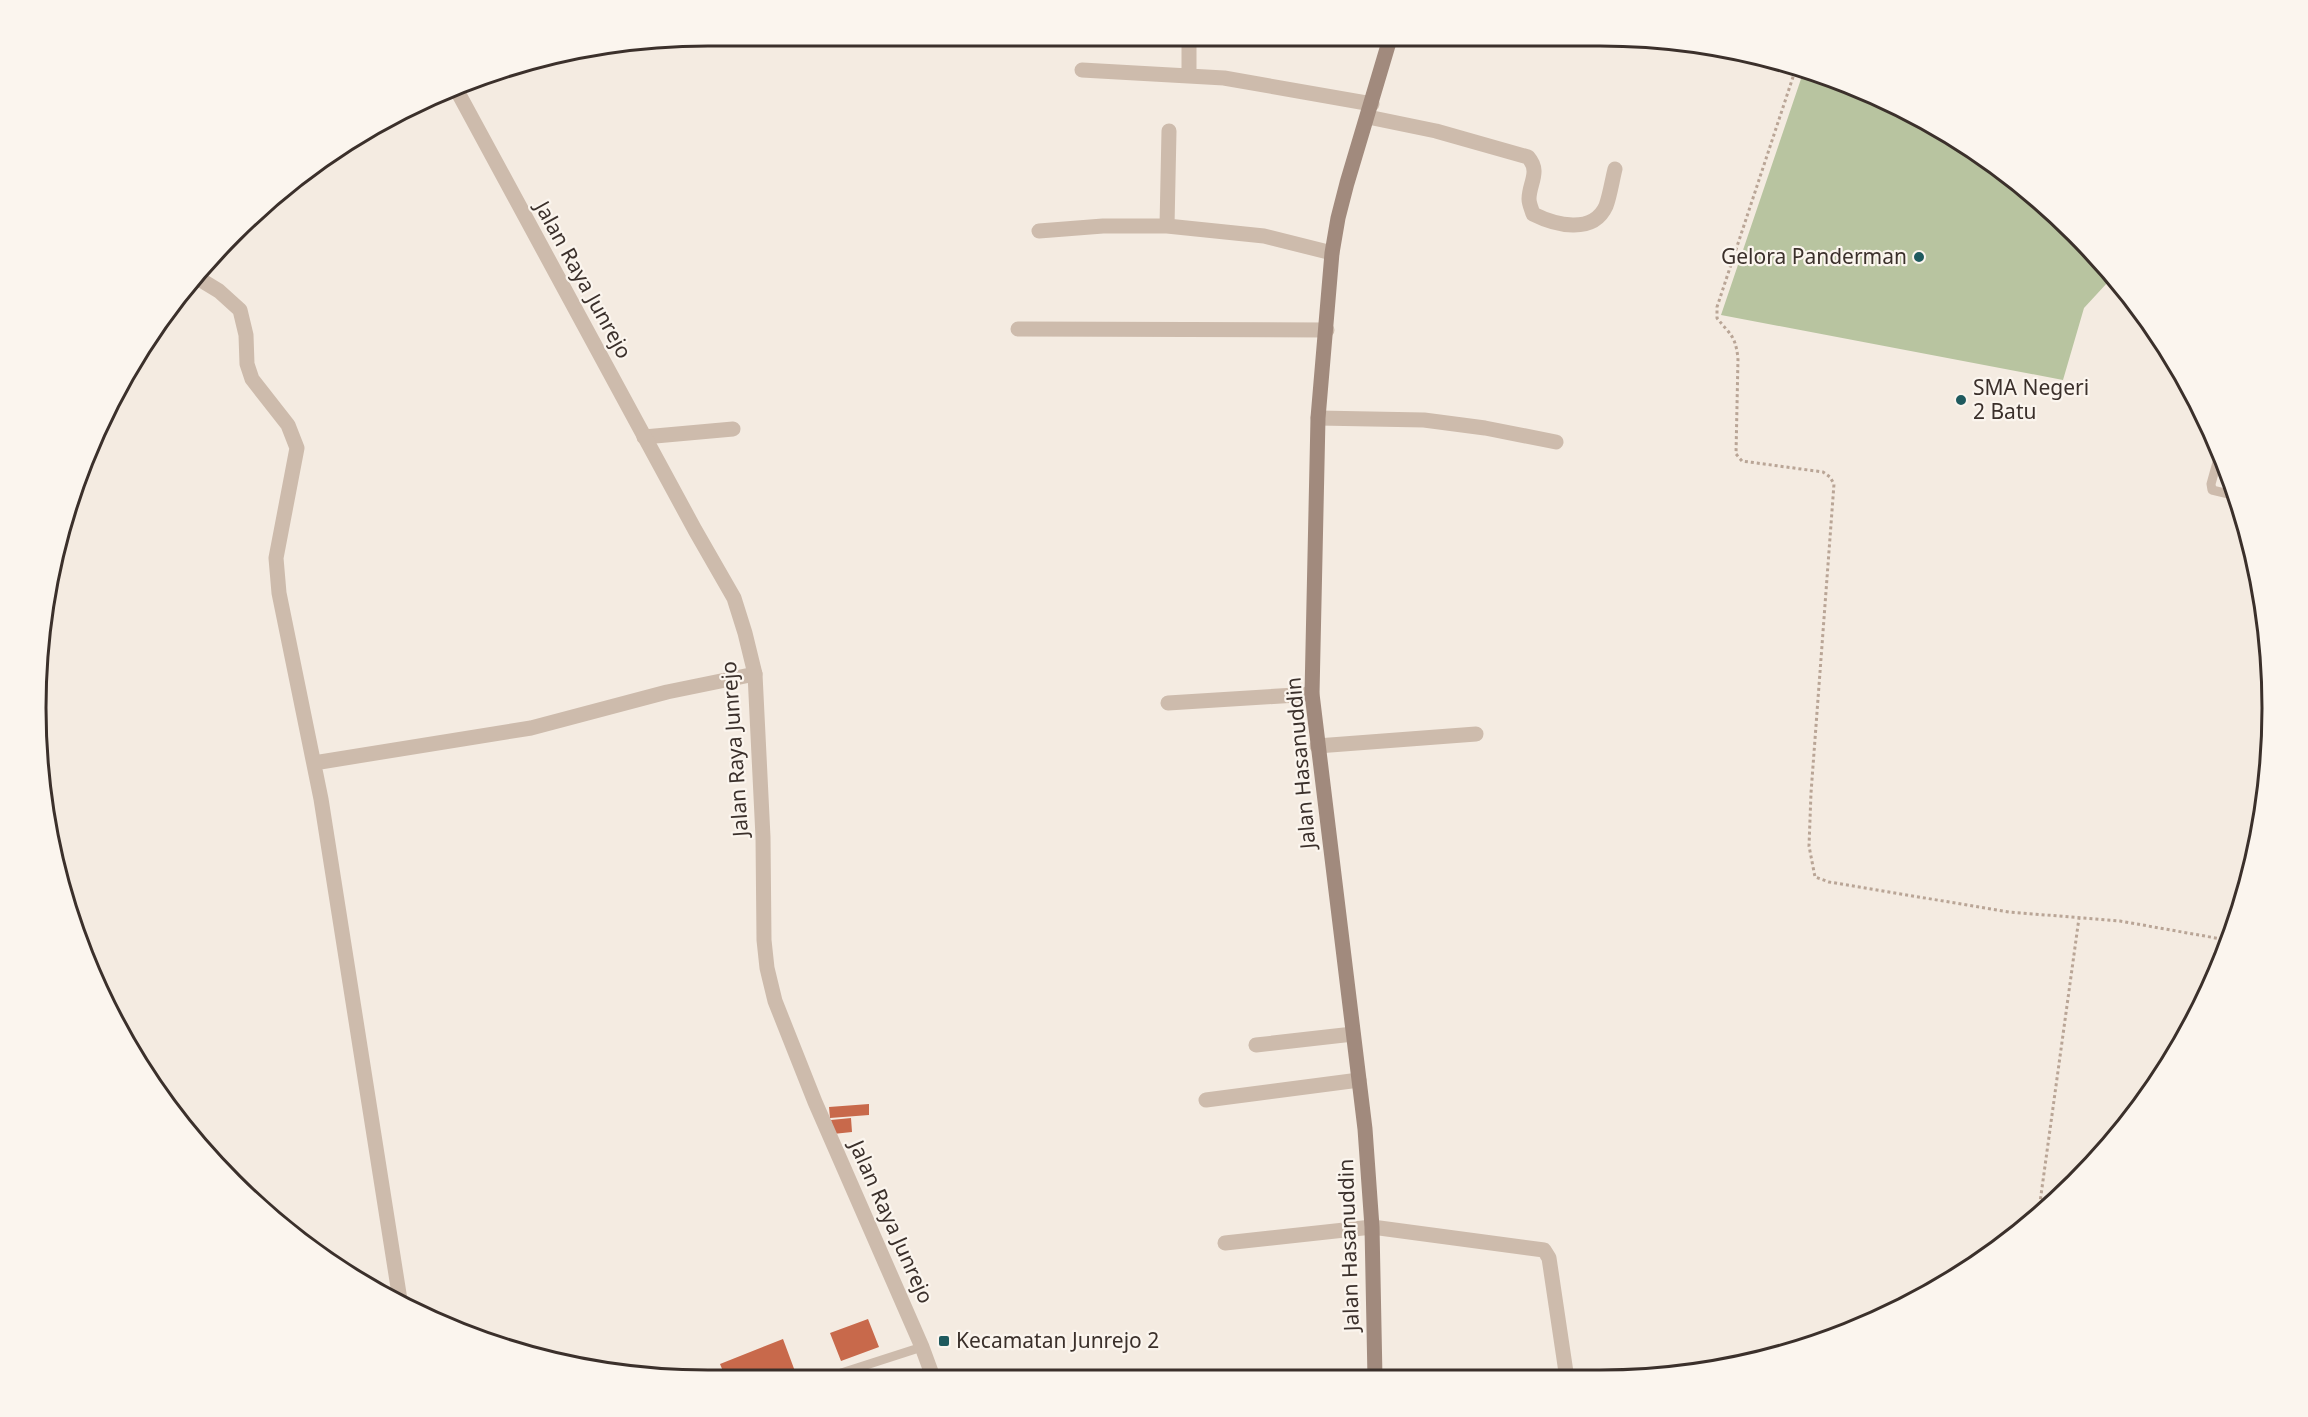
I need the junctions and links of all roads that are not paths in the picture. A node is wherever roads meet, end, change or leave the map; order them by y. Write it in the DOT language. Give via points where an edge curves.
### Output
graph roads {
  1 [pos="1189,46"];
  2 [pos="1388,46"];
  3 [pos="1082,70"];
  4 [pos="1190,75"];
  5 [pos="460,95"];
  6 [pos="1370,110"];
  7 [pos="1169,131"];
  8 [pos="1615,169"];
  9 [pos="1167,226"];
  10 [pos="1039,231"];
  11 [pos="1332,253"];
  12 [pos="203,282"];
  13 [pos="1018,329"];
  14 [pos="1326,330"];
  15 [pos="1318,418"];
  16 [pos="733,429"];
  17 [pos="644,437"];
  18 [pos="1556,442"];
  19 [pos="2216,469"];
  20 [pos="2225,493"];
  21 [pos="754,674"];
  22 [pos="1312,694"];
  23 [pos="1168,703"];
  24 [pos="1476,734"];
  25 [pos="1317,746"];
  26 [pos="314,763"];
  27 [pos="1353,1035"];
  28 [pos="1256,1045"];
  29 [pos="1359,1080"];
  30 [pos="1206,1100"];
  31 [pos="1372,1227"];
  32 [pos="1225,1243"];
  33 [pos="399,1293"];
  34 [pos="922,1347"];
  35 [pos="851,1370"];
  36 [pos="930,1370"];
  37 [pos="1375,1370"];
  38 [pos="1566,1370"];
  1 -- 4 [label="street"];
  2 -- 6 [label="main road, Jalan Hasanuddin"];
  3 -- 4 [label="street"];
  4 -- 6 [label="street" via="1236,80"];
  5 -- 17 [label="street, Jalan Raya Junrejo"];
  6 -- 8 [label="street" via="1528,157 1535,170 1529,200 1533,214 1545,220 1580,225 1596,220 1605,207"];
  6 -- 11 [label="main road, Jalan Hasanuddin" via="1338,218"];
  7 -- 9 [label="street"];
  9 -- 10 [label="street"];
  9 -- 11 [label="street" via="1264,236"];
  11 -- 14 [label="main road, Jalan Hasanuddin"];
  12 -- 26 [label="street" via="240,310 252,379 288,425 295,442 295,468 276,568"];
  13 -- 14 [label="street"];
  14 -- 15 [label="main road, Jalan Hasanuddin"];
  15 -- 18 [label="street" via="1424,420"];
  15 -- 22 [label="main road, Jalan Hasanuddin"];
  16 -- 17 [label="street"];
  17 -- 21 [label="street, Jalan Raya Junrejo" via="734,598"];
  19 -- 20 [label="lane" via="2212,490"];
  21 -- 26 [label="street" via="644,697 531,728"];
  21 -- 34 [label="street, Jalan Raya Junrejo" via="764,940 775,1001"];
  22 -- 23 [label="street"];
  22 -- 25 [label="main road, Jalan Hasanuddin"];
  24 -- 25 [label="street"];
  25 -- 27 [label="main road, Jalan Hasanuddin"];
  26 -- 33 [label="street"];
  27 -- 28 [label="street"];
  27 -- 29 [label="main road, Jalan Hasanuddin"];
  29 -- 30 [label="street"];
  29 -- 31 [label="main road, Jalan Hasanuddin"];
  31 -- 32 [label="street"];
  31 -- 37 [label="main road, Jalan Hasanuddin"];
  31 -- 38 [label="street" via="1546,1251"];
  34 -- 35 [label="lane"];
  34 -- 36 [label="street, Jalan Raya Junrejo"];
}
